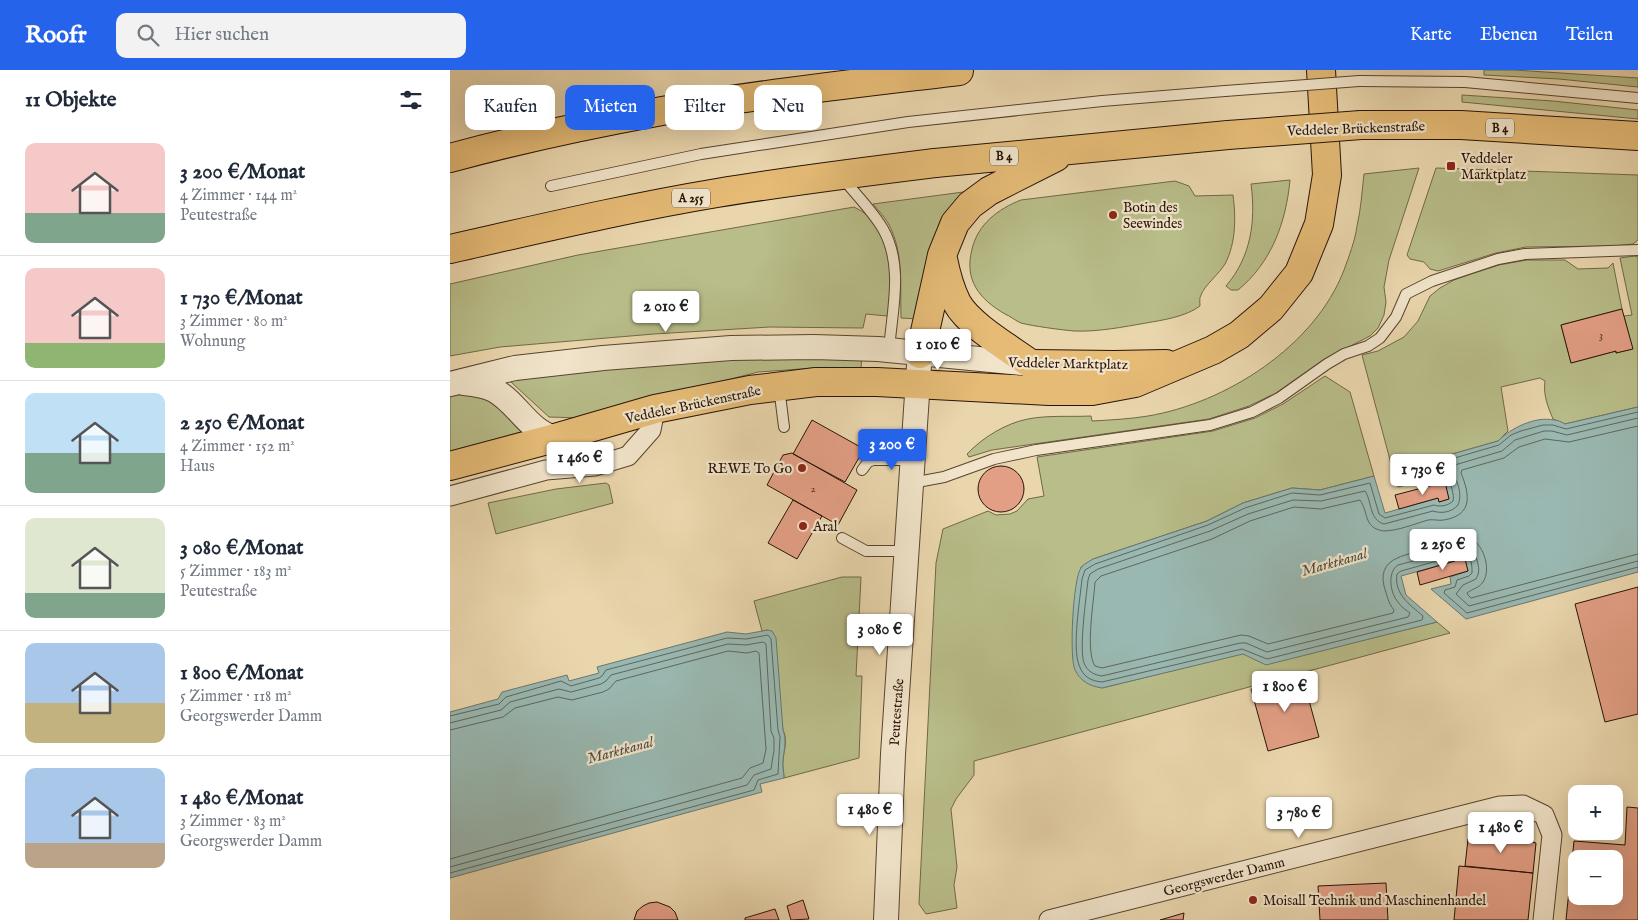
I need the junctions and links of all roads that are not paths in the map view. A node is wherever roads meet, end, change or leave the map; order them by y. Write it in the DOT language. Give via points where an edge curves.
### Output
graph roads {
  1 [pos="809,70"];
  2 [pos="1321,70"];
  3 [pos="964,71"];
  4 [pos="789,85"];
  5 [pos="822,88"];
  6 [pos="754,98"];
  7 [pos="1638,98"];
  8 [pos="1638,136"];
  9 [pos="1074,149"];
  10 [pos="450,158"];
  11 [pos="935,163"];
  12 [pos="840,175"];
  13 [pos="551,186"];
  14 [pos="450,249"];
  15 [pos="1638,250"];
  16 [pos="942,255"];
  17 [pos="889,350"];
  18 [pos="920,354"];
  19 [pos="1185,363"];
  20 [pos="1031,364"];
  21 [pos="455,383"];
  22 [pos="917,384"];
  23 [pos="779,386"];
  24 [pos="655,409"];
  25 [pos="784,427"];
  26 [pos="555,438"];
  27 [pos="450,466"];
  28 [pos="862,470"];
  29 [pos="912,471"];
  30 [pos="450,496"];
  31 [pos="842,538"];
  32 [pos="906,551"];
  33 [pos="886,920"];
  34 [pos="1050,920"];
  35 [pos="1543,920"];
  1 -- 4 [label="main road"];
  2 -- 19 [label="main road, Veddeler Marktplatz" via="1327,175 1319,224 1299,273 1271,308 1238,335"];
  3 -- 5 [label="main road"];
  6 -- 10 [label="main road" via="513,141"];
  7 -- 13 [label="lane, bridge" via="1465,82 1359,81 1224,91 908,122 701,154"];
  8 -- 9 [label="main road, Veddeler Brückenstraße / B 4, bridge" via="1461,125 1361,125"];
  9 -- 11 [label="main road, B 4"];
  9 -- 16 [label="main road" via="1002,183 977,199 955,223"];
  11 -- 12 [label="main road, A 255"];
  12 -- 14 [label="main road, A 255" via="626,210"];
  12 -- 17 [label="lane" via="882,228 891,246 895,287"];
  15 -- 29 [label="lane" via="1525,254 1498,259 1432,281 1406,294 1396,317 1380,338 1368,346 1344,354 1279,398 1252,412 1210,425 1036,450 994,459 944,477"];
  16 -- 18 [label="main road"];
  16 -- 20 [label="main road" via="950,286 964,313"];
  17 -- 18 [label="street"];
  17 -- 21 [label="street" via="731,348 515,368"];
  18 -- 20 [label="street, Veddeler Marktplatz"];
  18 -- 22 [label="street, Peutestraße"];
  19 -- 20 [label="main road, Veddeler Marktplatz"];
  19 -- 22 [label="main road, Veddeler Marktplatz" via="1135,383 1092,391 1049,392"];
  21 -- 26 [label="street" via="480,384 495,391 533,426"];
  22 -- 23 [label="main road, Veddeler Brückenstraße" via="824,382"];
  22 -- 29 [label="street, Peutestraße"];
  23 -- 24 [label="main road, Veddeler Brückenstraße"];
  23 -- 25 [label="lane"];
  24 -- 26 [label="main road, Veddeler Brückenstraße"];
  24 -- 30 [label="street" via="651,430 628,456 595,466 546,470"];
  26 -- 27 [label="main road, Veddeler Brückenstraße"];
  28 -- 29 [label="lane" via="872,460"];
  29 -- 32 [label="street, Peutestraße"];
  31 -- 32 [label="lane" via="866,551"];
  32 -- 33 [label="street, Peutestraße"];
  34 -- 35 [label="street, Georgswerder Damm" via="1500,806 1523,805 1544,815 1552,835"];
}
